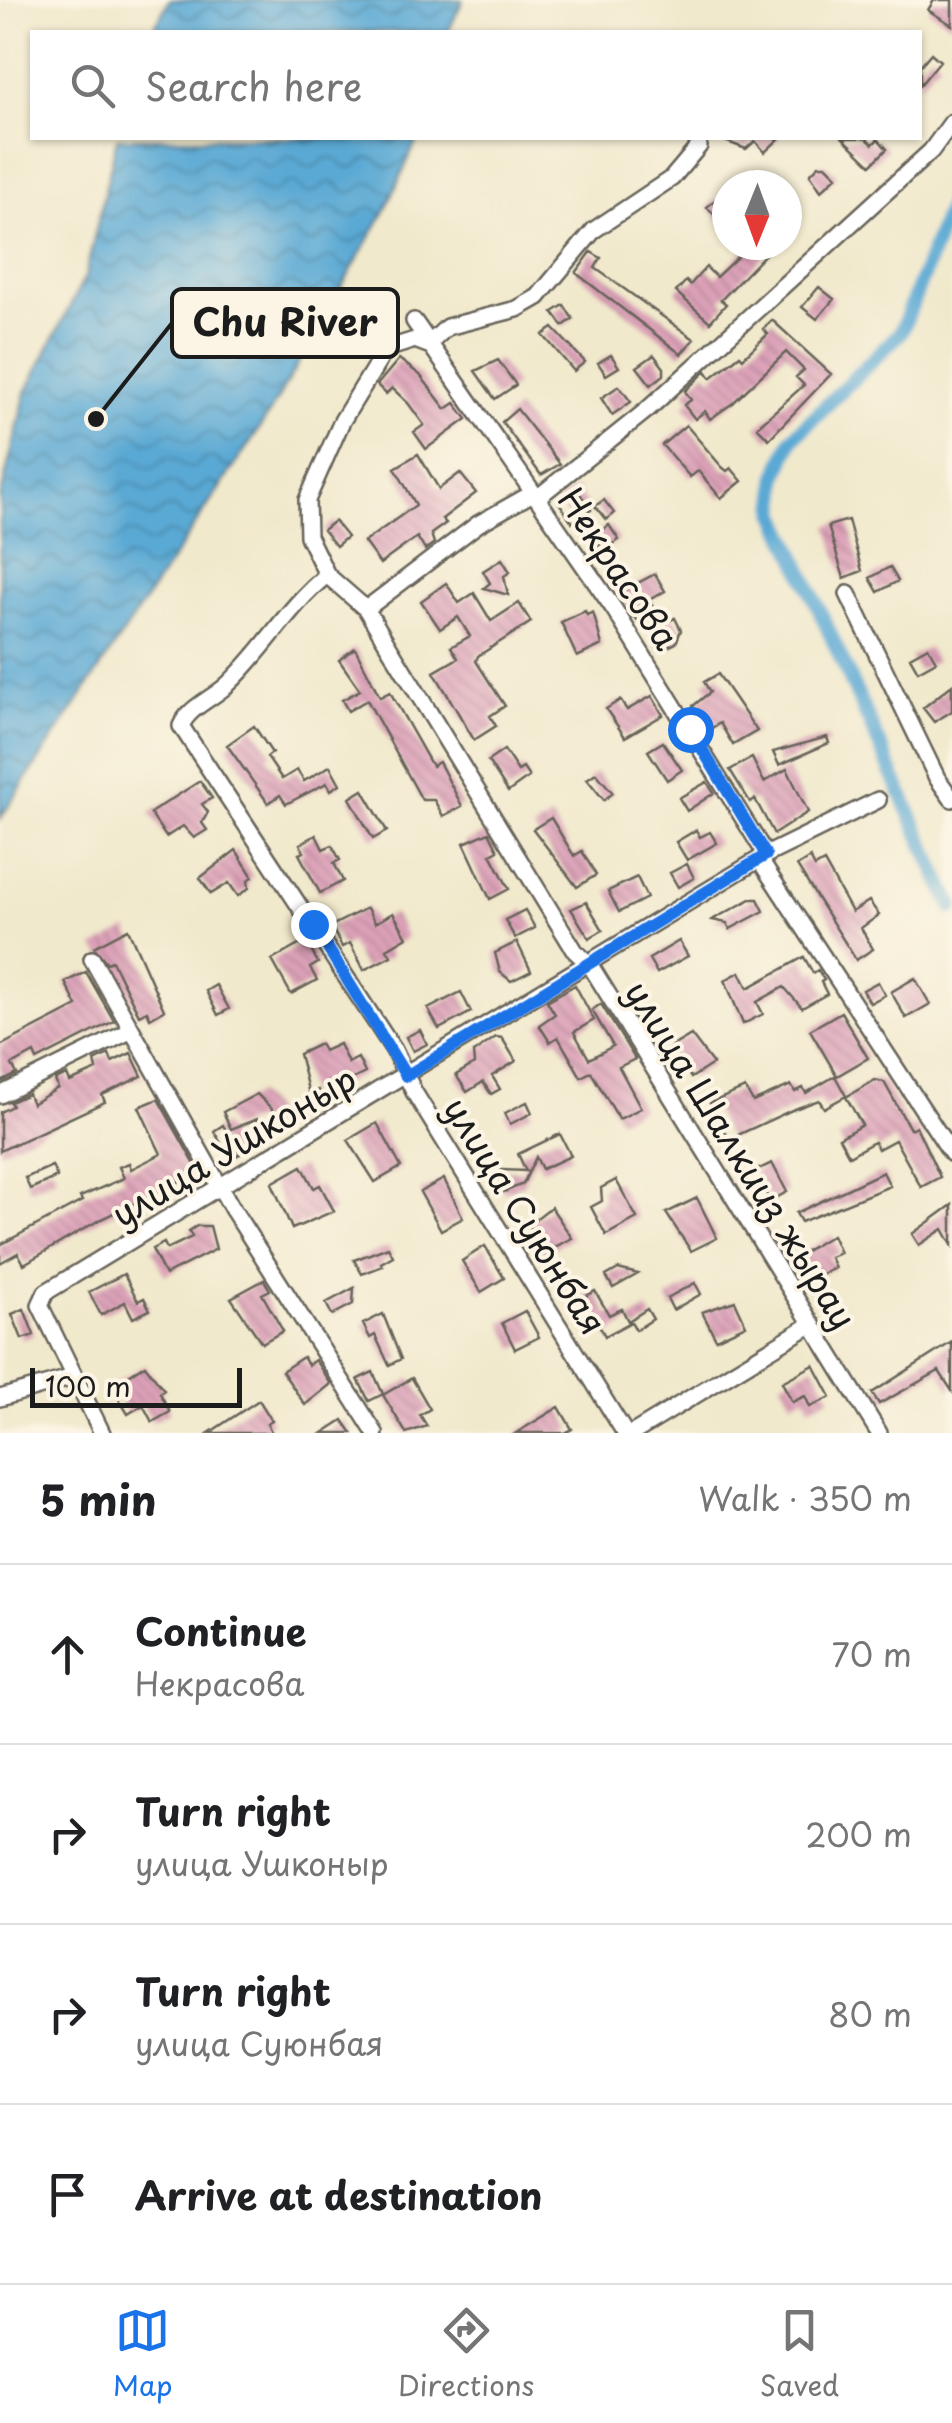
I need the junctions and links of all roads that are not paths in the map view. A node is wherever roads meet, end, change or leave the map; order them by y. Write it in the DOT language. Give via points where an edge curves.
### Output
graph roads {
  1 [pos="952,122"];
  2 [pos="700,146"];
  3 [pos="414,321"];
  4 [pos="428,345"];
  5 [pos="535,495"];
  6 [pos="323,569"];
  7 [pos="848,594"];
  8 [pos="366,609"];
  9 [pos="952,799"];
  10 [pos="878,800"];
  11 [pos="762,857"];
  12 [pos="92,959"];
  13 [pos="590,965"];
  14 [pos="132,1030"];
  15 [pos="406,1076"];
  16 [pos="0,1095"];
  17 [pos="952,1154"];
  18 [pos="221,1189"];
  19 [pos="812,1324"];
  20 [pos="73,1376"];
  21 [pos="0,1398"];
  22 [pos="102,1433"];
  23 [pos="375,1433"];
  24 [pos="629,1433"];
  25 [pos="879,1433"];
  1 -- 5 [label="street" via="930,151 647,410"];
  2 -- 4 [label="street" via="672,178 594,230 538,298 447,327"];
  3 -- 4 [label="street, Некрасова"];
  4 -- 5 [label="street, Некрасова"];
  4 -- 6 [label="street" via="414,340 386,348 342,421 307,500 308,536"];
  5 -- 8 [label="street" via="478,524"];
  5 -- 11 [label="street, Некрасова" via="614,609"];
  6 -- 8 [label="street, улица Шалкииз жырау"];
  6 -- 15 [label="street, улица Суюнбая" via="227,685 181,726"];
  7 -- 9 [label="street"];
  8 -- 13 [label="street, улица Шалкииз жырау" via="575,952"];
  10 -- 11 [label="street, улица Ушконыр"];
  11 -- 13 [label="street, улица Ушконыр"];
  11 -- 17 [label="street, Некрасова"];
  12 -- 14 [label="street"];
  13 -- 15 [label="street, улица Ушконыр"];
  13 -- 19 [label="street, улица Шалкииз жырау"];
  14 -- 16 [label="street"];
  14 -- 18 [label="street"];
  15 -- 18 [label="street, улица Ушконыр"];
  15 -- 24 [label="street, улица Суюнбая"];
  18 -- 20 [label="street, улица Ушконыр" via="46,1292 40,1306"];
  18 -- 23 [label="street"];
  19 -- 24 [label="street"];
  19 -- 25 [label="street, улица Шалкииз жырау"];
  20 -- 21 [label="street"];
  20 -- 22 [label="street"];
}
